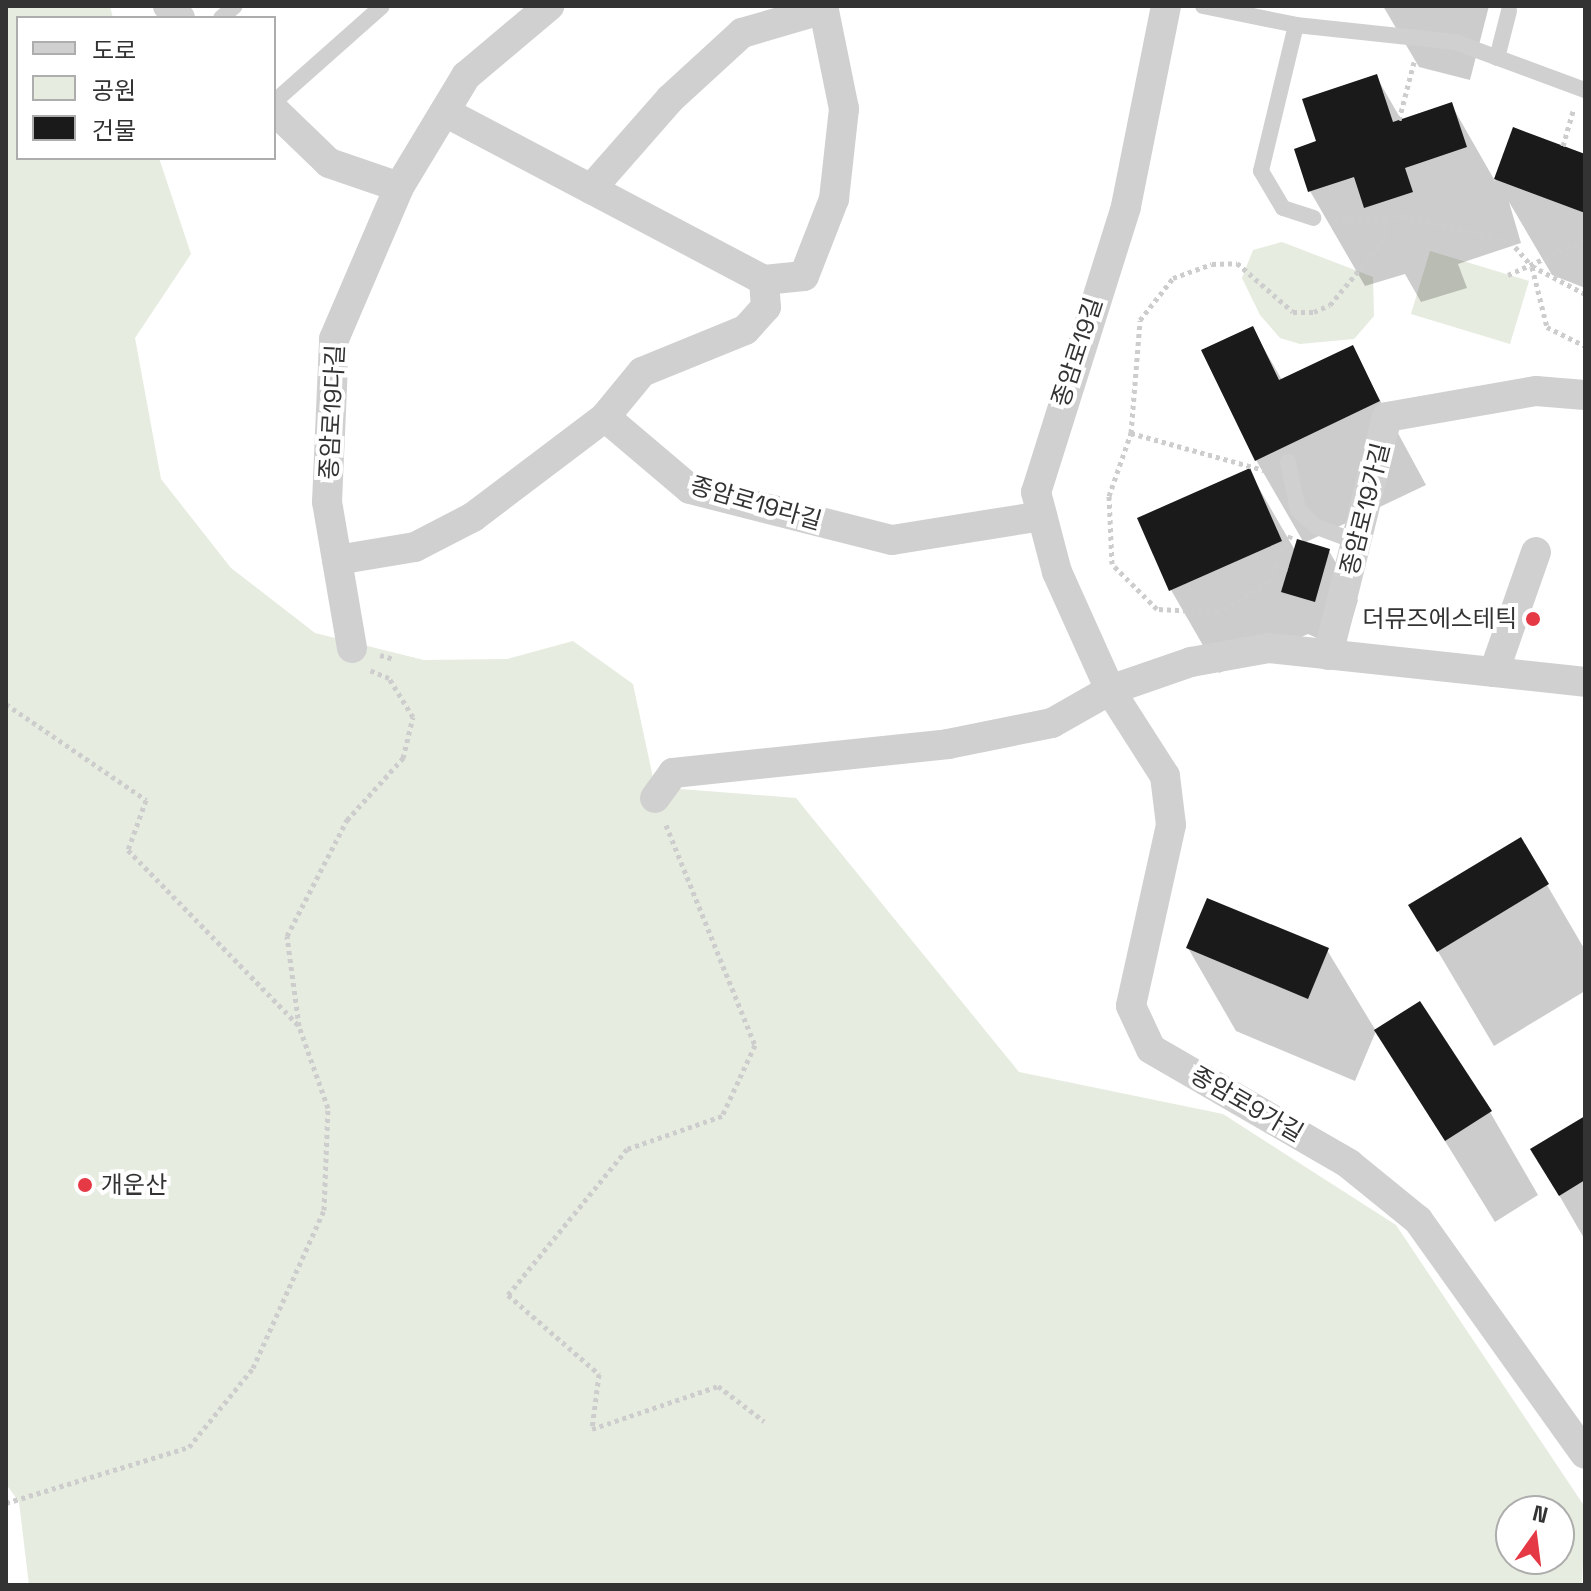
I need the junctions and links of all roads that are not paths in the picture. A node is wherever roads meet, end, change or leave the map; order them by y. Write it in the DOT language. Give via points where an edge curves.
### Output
graph roads {
  1 [pos="382,6"];
  2 [pos="549,6"];
  3 [pos="1166,6"];
  4 [pos="1203,6"];
  5 [pos="824,8"];
  6 [pos="1509,11"];
  7 [pos="1296,25"];
  8 [pos="1497,58"];
  9 [pos="1581,92"];
  10 [pos="276,100"];
  11 [pos="276,112"];
  12 [pos="445,112"];
  13 [pos="399,187"];
  14 [pos="591,189"];
  15 [pos="1322,220"];
  16 [pos="764,280"];
  17 [pos="1585,395"];
  18 [pos="605,417"];
  19 [pos="1288,469"];
  20 [pos="1042,516"];
  21 [pos="1357,542"];
  22 [pos="1536,552"];
  23 [pos="337,560"];
  24 [pos="352,648"];
  25 [pos="1328,655"];
  26 [pos="1494,672"];
  27 [pos="1585,682"];
  28 [pos="1110,690"];
  29 [pos="655,798"];
  30 [pos="1585,1454"];
  1 -- 10 [label="lane"];
  2 -- 12 [label="street, 종암로19다길" via="466,76"];
  3 -- 20 [label="street, 종암로19길" via="1126,207 1036,492"];
  4 -- 7 [label="lane"];
  5 -- 14 [label="street" via="742,33 670,99"];
  5 -- 16 [label="street" via="844,109 834,199 804,276"];
  6 -- 8 [label="lane"];
  7 -- 8 [label="lane" via="1420,39"];
  7 -- 15 [label="lane" via="1261,171 1283,208"];
  8 -- 9 [label="lane"];
  11 -- 13 [label="street" via="329,163"];
  12 -- 13 [label="street, 종암로19다길"];
  12 -- 14 [label="street"];
  13 -- 23 [label="street, 종암로19다길" via="334,339 327,502"];
  14 -- 16 [label="street"];
  16 -- 18 [label="street" via="766,307 745,330 642,372"];
  17 -- 21 [label="street, 종암로19가길" via="1536,391 1387,417"];
  18 -- 20 [label="street, 종암로19라길" via="690,489 892,540"];
  18 -- 23 [label="street" via="473,517 415,547"];
  19 -- 21 [label="lane" via="1298,510 1317,527"];
  20 -- 28 [label="street, 종암로19길" via="1057,572"];
  21 -- 25 [label="street, 종암로19가길"];
  22 -- 26 [label="street"];
  23 -- 24 [label="street, 종암로19다길"];
  25 -- 26 [label="street"];
  25 -- 28 [label="street" via="1269,648 1191,662"];
  26 -- 27 [label="street"];
  28 -- 29 [label="street" via="1052,723 948,744 673,773"];
  28 -- 30 [label="street, 종암로9가길" via="1165,776 1171,825 1131,1006 1151,1049 1349,1164 1418,1220"];
}
